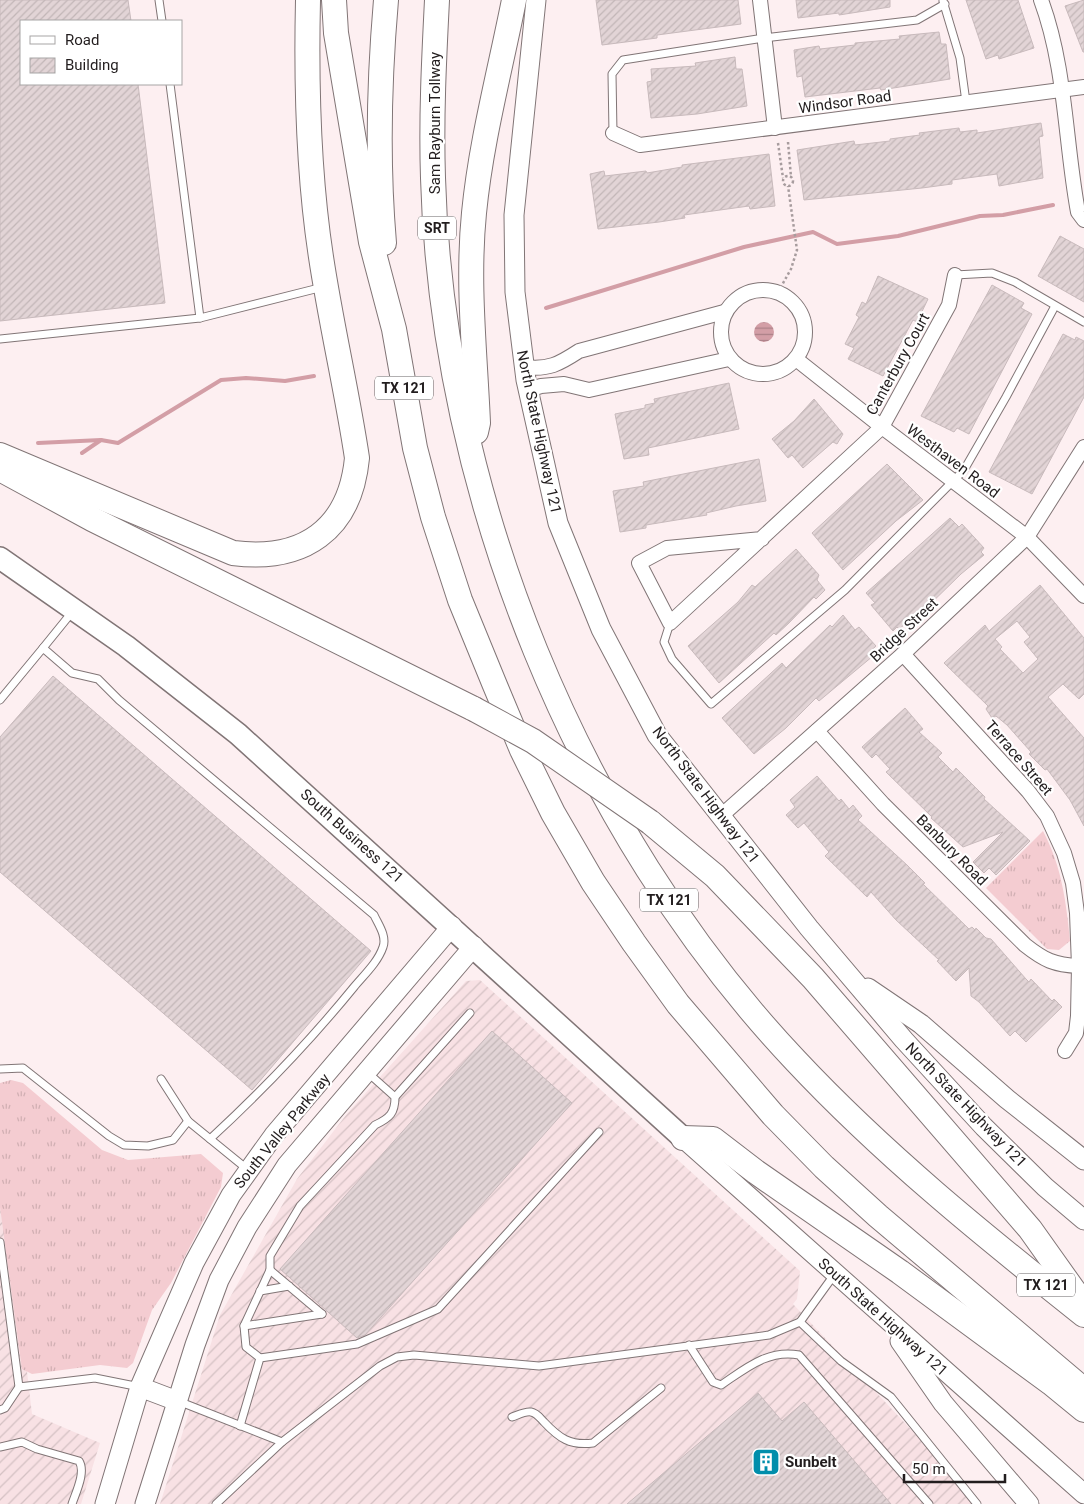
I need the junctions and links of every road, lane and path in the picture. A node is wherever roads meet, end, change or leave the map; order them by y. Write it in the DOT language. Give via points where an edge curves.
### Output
graph roads {
  1 [pos="159,0"];
  2 [pos="308,0"];
  3 [pos="334,0"];
  4 [pos="386,0"];
  5 [pos="437,0"];
  6 [pos="514,0"];
  7 [pos="536,0"];
  8 [pos="760,0"];
  9 [pos="1041,0"];
  10 [pos="944,2"];
  11 [pos="162,20"];
  12 [pos="764,38"];
  13 [pos="170,85"];
  14 [pos="1084,87"];
  15 [pos="1061,91"];
  16 [pos="966,102"];
  17 [pos="776,128"];
  18 [pos="613,133"];
  19 [pos="788,142"];
  20 [pos="778,143"];
  21 [pos="791,177"];
  22 [pos="783,178"];
  23 [pos="788,186"];
  24 [pos="1084,220"];
  25 [pos="956,275"];
  26 [pos="326,286"];
  27 [pos="778,292"];
  28 [pos="1055,306"];
  29 [pos="724,312"];
  30 [pos="200,318"];
  31 [pos="1084,322"];
  32 [pos="394,329"];
  33 [pos="0,340"];
  34 [pos="729,359"];
  35 [pos="796,359"];
  36 [pos="524,367"];
  37 [pos="528,390"];
  38 [pos="882,427"];
  39 [pos="1084,447"];
  40 [pos="470,453"];
  41 [pos="0,455"];
  42 [pos="0,469"];
  43 [pos="953,481"];
  44 [pos="1027,537"];
  45 [pos="762,539"];
  46 [pos="0,558"];
  47 [pos="1084,596"];
  48 [pos="74,610"];
  49 [pos="670,622"];
  50 [pos="43,648"];
  51 [pos="903,654"];
  52 [pos="0,700"];
  53 [pos="817,731"];
  54 [pos="721,816"];
  55 [pos="1078,882"];
  56 [pos="452,926"];
  57 [pos="474,946"];
  58 [pos="1078,966"];
  59 [pos="848,974"];
  60 [pos="470,1013"];
  61 [pos="1065,1051"];
  62 [pos="0,1069"];
  63 [pos="367,1072"];
  64 [pos="161,1079"];
  65 [pos="395,1097"];
  66 [pos="188,1122"];
  67 [pos="599,1132"];
  68 [pos="684,1138"];
  69 [pos="210,1139"];
  70 [pos="1084,1160"];
  71 [pos="249,1170"];
  72 [pos="1084,1220"];
  73 [pos="0,1242"];
  74 [pos="270,1270"];
  75 [pos="836,1274"];
  76 [pos="289,1286"];
  77 [pos="260,1291"];
  78 [pos="1084,1305"];
  79 [pos="1084,1315"];
  80 [pos="883,1318"];
  81 [pos="800,1322"];
  82 [pos="244,1326"];
  83 [pos="689,1345"];
  84 [pos="260,1358"];
  85 [pos="140,1387"];
  86 [pos="19,1388"];
  87 [pos="661,1388"];
  88 [pos="1084,1390"];
  89 [pos="177,1401"];
  90 [pos="0,1410"];
  91 [pos="1084,1410"];
  92 [pos="512,1417"];
  93 [pos="240,1426"];
  94 [pos="282,1442"];
  95 [pos="0,1447"];
  96 [pos="1084,1494"];
  97 [pos="72,1504"];
  98 [pos="105,1504"];
  99 [pos="145,1504"];
  100 [pos="216,1504"];
  101 [pos="929,1504"];
  102 [pos="977,1504"];
  103 [pos="1028,1504"];
  1 -- 11 [label="lane"];
  2 -- 26 [label="highway" via="312,186"];
  3 -- 32 [label="highway" via="336,33 371,242"];
  4 -- 32 [label="highway" via="379,148 384,240"];
  5 -- 40 [label="highway, Sam Rayburn Tollway / SRT" via="432,81 433,181 450,350"];
  6 -- 40 [label="highway" via="483,148 474,214 471,280 478,423"];
  7 -- 36 [label="main road, North State Highway 121" via="514,215 515,292"];
  8 -- 12 [label="street"];
  9 -- 15 [label="street" via="1048,19"];
  10 -- 12 [label="lane" via="917,20"];
  10 -- 16 [label="lane" via="960,58"];
  12 -- 17 [label="street"];
  12 -- 18 [label="lane" via="623,60 612,74"];
  13 -- 30 [label="lane"];
  14 -- 15 [label="street, Windsor Road"];
  15 -- 16 [label="street, Windsor Road"];
  15 -- 24 [label="street" via="1073,186 1078,212"];
  16 -- 17 [label="street, Windsor Road"];
  17 -- 18 [label="street, Windsor Road" via="640,145"];
  19 -- 21 [label="path"];
  20 -- 22 [label="path"];
  21 -- 22 [label="path"];
  21 -- 23 [label="path" via="793,182"];
  22 -- 23 [label="path"];
  23 -- 27 [label="path" via="797,245 796,259"];
  25 -- 28 [label="lane" via="992,273 1015,282"];
  25 -- 38 [label="street, Canterbury Court" via="948,305"];
  26 -- 30 [label="lane"];
  26 -- 41 [label="highway" via="357,458 355,483 344,508 330,527 309,542 284,553 258,556 233,553"];
  27 -- 29 [label="street" via="751,290 735,298"];
  27 -- 35 [label="street" via="799,308 805,325 804,343"];
  28 -- 31 [label="lane"];
  28 -- 43 [label="lane" via="964,470"];
  29 -- 34 [label="street" via="720,328 722,344"];
  29 -- 36 [label="street" via="579,351 561,363 542,369"];
  30 -- 33 [label="lane"];
  32 -- 88 [label="highway, TX 121" via="415,448 460,600 522,750 553,813 593,882 678,1004 773,1115 878,1216"];
  34 -- 35 [label="street" via="744,371 763,375 782,371"];
  34 -- 37 [label="street" via="589,390 564,384"];
  35 -- 38 [label="street, Westhaven Road"];
  36 -- 37 [label="main road, North State Highway 121"];
  37 -- 54 [label="main road, North State Highway 121" via="558,523 601,629 657,735"];
  38 -- 43 [label="street, Westhaven Road"];
  38 -- 45 [label="street, Canterbury Court"];
  39 -- 44 [label="street, Bridge Street"];
  40 -- 79 [label="highway, TX 121" via="500,552 551,690 617,820 699,943 743,1001 793,1058 862,1128 935,1193"];
  42 -- 78 [label="highway, bridge" via="92,519 533,741 650,822 715,876 813,978 1030,1229"];
  43 -- 44 [label="street, Westhaven Road"];
  43 -- 49 [label="lane" via="845,590 711,704 672,659 664,642"];
  44 -- 47 [label="street, Westhaven Road"];
  44 -- 51 [label="street, Bridge Street"];
  45 -- 49 [label="street, Canterbury Court"];
  45 -- 49 [label="street" via="668,548 639,562"];
  46 -- 48 [label="main road, South Business 121"];
  48 -- 50 [label="lane"];
  48 -- 56 [label="main road, South Business 121" via="238,734"];
  50 -- 52 [label="lane"];
  50 -- 69 [label="lane" via="72,673 98,679 374,915 382,932 384,945 378,958 261,1092"];
  51 -- 53 [label="street, Bridge Street"];
  51 -- 55 [label="street, Terrace Street" via="1038,803"];
  53 -- 54 [label="street, Bridge Street"];
  53 -- 58 [label="street, Banbury Road" via="883,804 1025,945 1040,958 1058,965"];
  54 -- 59 [label="main road, North State Highway 121"];
  55 -- 58 [label="street, Terrace Street"];
  56 -- 57 [label="main road, South Business 121"];
  56 -- 71 [label="main road, South Valley Parkway" via="274,1136"];
  57 -- 63 [label="main road, South Valley Parkway"];
  57 -- 68 [label="main road, South Business 121"];
  58 -- 61 [label="street, Terrace Street" via="1076,1033"];
  59 -- 70 [label="main road" via="921,1024"];
  59 -- 72 [label="main road, North State Highway 121" via="984,1127"];
  60 -- 65 [label="lane"];
  62 -- 66 [label="lane" via="23,1068 124,1145 148,1146 172,1140"];
  63 -- 65 [label="lane"];
  63 -- 89 [label="main road, South Valley Parkway" via="287,1165 247,1227 219,1280"];
  64 -- 66 [label="lane"];
  65 -- 74 [label="lane" via="395,1111 388,1119 375,1125 300,1206 270,1256"];
  66 -- 69 [label="lane"];
  67 -- 84 [label="lane" via="438,1309 357,1344"];
  68 -- 75 [label="main road, South State Highway 121"];
  68 -- 91 [label="highway" via="713,1139 900,1272"];
  69 -- 71 [label="lane"];
  71 -- 85 [label="main road, South Valley Parkway" via="230,1195 194,1263"];
  73 -- 86 [label="lane"];
  74 -- 76 [label="lane"];
  74 -- 77 [label="lane"];
  75 -- 80 [label="main road, South State Highway 121"];
  75 -- 81 [label="lane"];
  76 -- 77 [label="lane"];
  76 -- 82 [label="lane" via="322,1314"];
  77 -- 82 [label="lane"];
  80 -- 96 [label="main road, South State Highway 121"];
  80 -- 103 [label="main road" via="943,1403"];
  81 -- 83 [label="lane" via="769,1334"];
  81 -- 102 [label="lane" via="841,1361 890,1397"];
  82 -- 84 [label="lane" via="246,1347"];
  83 -- 94 [label="lane" via="540,1366 414,1355 397,1357 380,1366"];
  83 -- 101 [label="lane" via="713,1382 721,1385 765,1357 786,1353 799,1355"];
  84 -- 93 [label="lane"];
  85 -- 86 [label="lane" via="95,1378"];
  85 -- 89 [label="main road"];
  85 -- 98 [label="main road, South Valley Parkway"];
  86 -- 90 [label="lane"];
  87 -- 92 [label="lane" via="593,1443 580,1445 560,1438 538,1415 530,1412"];
  89 -- 93 [label="lane"];
  89 -- 99 [label="main road, South Valley Parkway"];
  93 -- 94 [label="lane"];
  94 -- 100 [label="lane"];
  95 -- 97 [label="lane" via="22,1442 79,1461 81,1475"];
}
